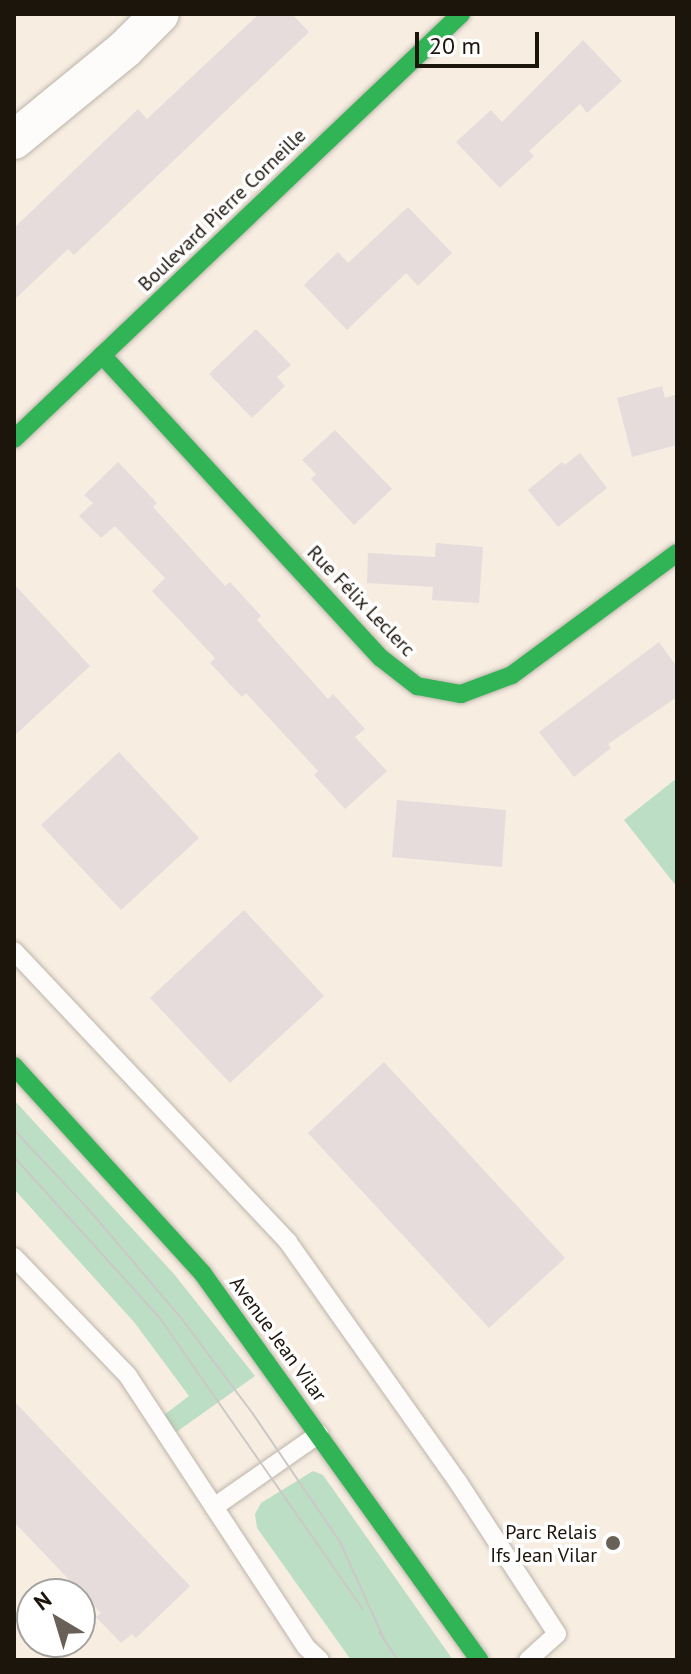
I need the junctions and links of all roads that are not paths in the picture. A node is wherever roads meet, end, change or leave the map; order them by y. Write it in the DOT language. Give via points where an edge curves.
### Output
graph roads {
  1 [pos="160,14"];
  2 [pos="461,14"];
  3 [pos="14,140"];
  4 [pos="102,355"];
  5 [pos="14,439"];
  6 [pos="677,553"];
  7 [pos="14,951"];
  8 [pos="14,1066"];
  9 [pos="14,1257"];
  10 [pos="319,1434"];
  11 [pos="214,1507"];
  12 [pos="320,1660"];
  13 [pos="479,1660"];
  14 [pos="528,1660"];
  1 -- 3 [label="street"];
  2 -- 4 [label="street, Boulevard Pierre Corneille"];
  4 -- 5 [label="street, Boulevard Pierre Corneille"];
  4 -- 6 [label="street, Rue Félix Leclerc" via="381,658 417,686 461,694 512,675"];
  7 -- 14 [label="lane" via="288,1242 458,1482 557,1634"];
  8 -- 10 [label="street, Avenue Jean Vilar" via="203,1274"];
  9 -- 11 [label="lane" via="128,1376"];
  10 -- 11 [label="lane"];
  10 -- 13 [label="street, Avenue Jean Vilar"];
  11 -- 12 [label="lane" via="306,1647"];
}
